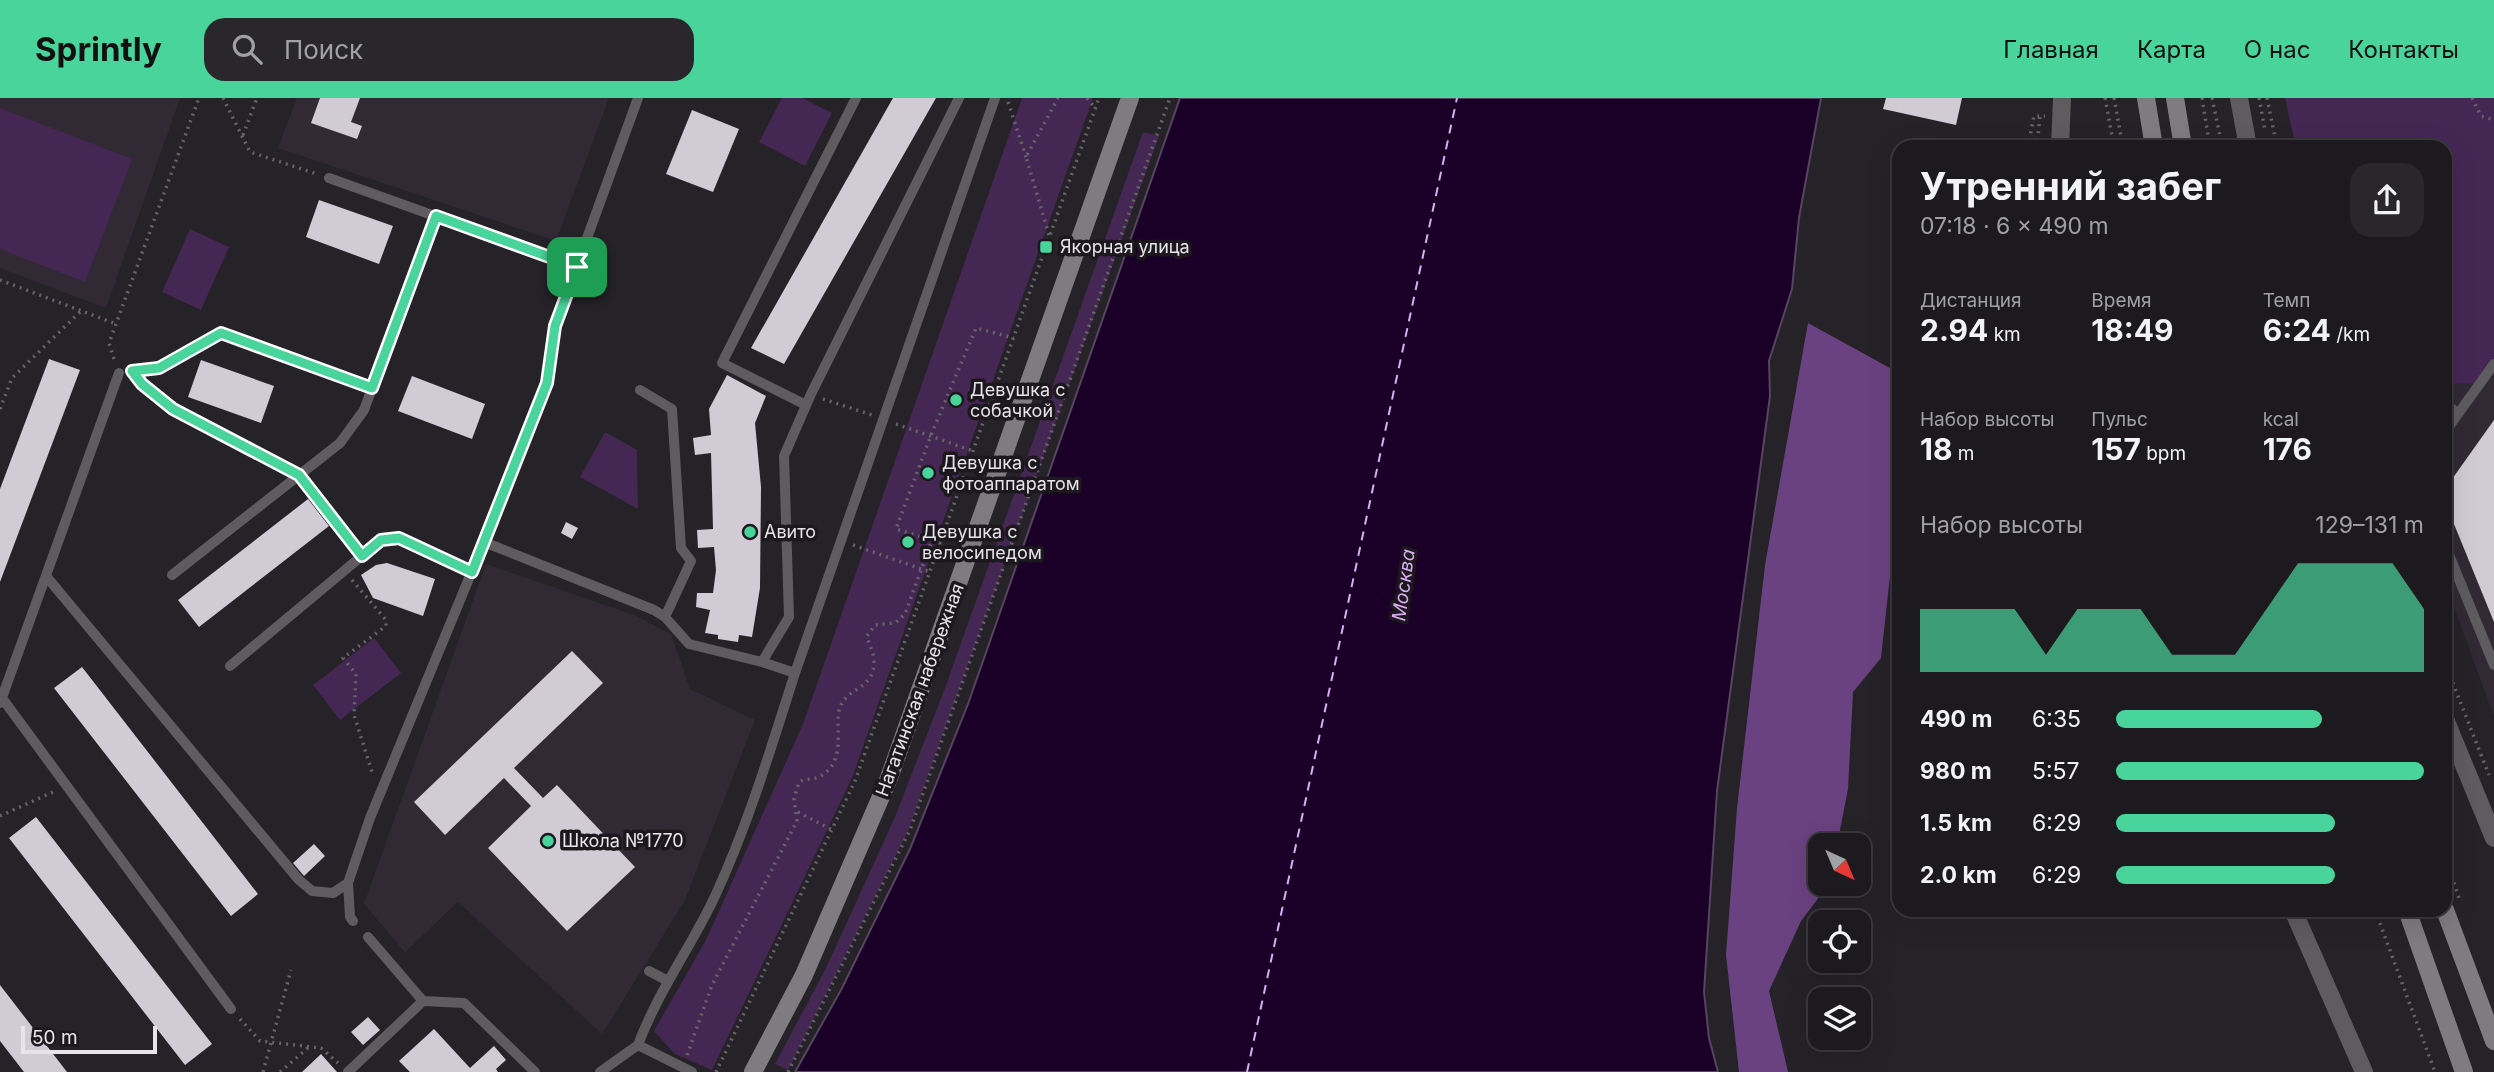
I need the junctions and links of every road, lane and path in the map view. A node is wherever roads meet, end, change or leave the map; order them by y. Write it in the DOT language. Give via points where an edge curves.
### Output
graph roads {
  1 [pos="199,98"];
  2 [pos="223,98"];
  3 [pos="257,98"];
  4 [pos="638,98"];
  5 [pos="856,98"];
  6 [pos="959,98"];
  7 [pos="995,98"];
  8 [pos="1007,98"];
  9 [pos="1058,98"];
  10 [pos="1087,98"];
  11 [pos="1099,98"];
  12 [pos="1130,98"];
  13 [pos="1170,98"];
  14 [pos="2062,98"];
  15 [pos="2105,98"];
  16 [pos="2114,98"];
  17 [pos="2146,98"];
  18 [pos="2175,98"];
  19 [pos="2202,98"];
  20 [pos="2212,98"];
  21 [pos="2239,98"];
  22 [pos="2259,98"];
  23 [pos="2267,98"];
  24 [pos="2472,98"];
  25 [pos="1095,108"];
  26 [pos="2494,120"];
  27 [pos="2265,130"];
  28 [pos="242,136"];
  29 [pos="2029,140"];
  30 [pos="2038,140"];
  31 [pos="2060,140"];
  32 [pos="2113,140"];
  33 [pos="2122,140"];
  34 [pos="2153,140"];
  35 [pos="2182,140"];
  36 [pos="2209,140"];
  37 [pos="2221,140"];
  38 [pos="2247,140"];
  39 [pos="2276,140"];
  40 [pos="1026,157"];
  41 [pos="329,178"];
  42 [pos="436,216"];
  43 [pos="1049,237"];
  44 [pos="577,267"];
  45 [pos="0,280"];
  46 [pos="80,311"];
  47 [pos="116,324"];
  48 [pos="221,333"];
  49 [pos="1014,338"];
  50 [pos="2494,364"];
  51 [pos="119,373"];
  52 [pos="372,388"];
  53 [pos="640,390"];
  54 [pos="0,391"];
  55 [pos="6,394"];
  56 [pos="811,394"];
  57 [pos="806,405"];
  58 [pos="0,409"];
  59 [pos="2452,409"];
  60 [pos="2458,413"];
  61 [pos="884,419"];
  62 [pos="2452,422"];
  63 [pos="900,425"];
  64 [pos="931,435"];
  65 [pos="973,451"];
  66 [pos="299,475"];
  67 [pos="932,540"];
  68 [pos="841,541"];
  69 [pos="484,542"];
  70 [pos="940,543"];
  71 [pos="362,556"];
  72 [pos="2452,562"];
  73 [pos="922,569"];
  74 [pos="344,571"];
  75 [pos="472,572"];
  76 [pos="930,572"];
  77 [pos="172,575"];
  78 [pos="46,576"];
  79 [pos="665,617"];
  80 [pos="762,663"];
  81 [pos="2494,665"];
  82 [pos="230,666"];
  83 [pos="795,673"];
  84 [pos="2452,681"];
  85 [pos="1,700"];
  86 [pos="2452,736"];
  87 [pos="65,786"];
  88 [pos="2494,787"];
  89 [pos="379,796"];
  90 [pos="798,812"];
  91 [pos="0,816"];
  92 [pos="832,830"];
  93 [pos="2494,838"];
  94 [pos="348,883"];
  95 [pos="2296,917"];
  96 [pos="2378,917"];
  97 [pos="2409,917"];
  98 [pos="2448,917"];
  99 [pos="353,921"];
  100 [pos="368,937"];
  101 [pos="290,970"];
  102 [pos="649,971"];
  103 [pos="668,981"];
  104 [pos="423,1001"];
  105 [pos="231,1009"];
  106 [pos="2494,1041"];
  107 [pos="271,1043"];
  108 [pos="638,1045"];
  109 [pos="309,1047"];
  110 [pos="339,1064"];
  111 [pos="687,1070"];
  112 [pos="263,1072"];
  113 [pos="280,1072"];
  114 [pos="348,1072"];
  115 [pos="535,1072"];
  116 [pos="600,1072"];
  117 [pos="716,1072"];
  118 [pos="753,1072"];
  119 [pos="788,1072"];
  120 [pos="2364,1072"];
  121 [pos="2435,1072"];
  122 [pos="2464,1072"];
  1 -- 47 [label="path"];
  2 -- 28 [label="path"];
  3 -- 28 [label="path"];
  4 -- 44 [label="lane"];
  5 -- 57 [label="lane" via="722,363"];
  6 -- 56 [label="lane"];
  7 -- 61 [label="lane"];
  8 -- 40 [label="path"];
  9 -- 40 [label="path"];
  10 -- 25 [label="path"];
  11 -- 25 [label="path"];
  12 -- 118 [label="street, Нагатинская набережная" via="889,778 804,975"];
  13 -- 119 [label="path" via="910,830"];
  14 -- 31 [label="street"];
  15 -- 32 [label="path"];
  16 -- 33 [label="path"];
  17 -- 34 [label="street"];
  18 -- 35 [label="street"];
  19 -- 36 [label="path"];
  20 -- 37 [label="path"];
  21 -- 38 [label="street"];
  22 -- 27 [label="path"];
  23 -- 39 [label="path"];
  24 -- 26 [label="path" via="2481,116"];
  25 -- 43 [label="path"];
  28 -- 41 [label="path" via="250,152"];
  29 -- 30 [label="path" via="2034,116 2040,119"];
  40 -- 43 [label="path"];
  41 -- 42 [label="lane"];
  42 -- 44 [label="lane"];
  42 -- 52 [label="lane"];
  43 -- 49 [label="path"];
  44 -- 69 [label="lane" via="555,326 547,383"];
  45 -- 46 [label="path"];
  46 -- 47 [label="path"];
  46 -- 55 [label="path" via="12,378"];
  47 -- 51 [label="path" via="109,343"];
  48 -- 52 [label="lane"];
  48 -- 66 [label="path" via="159,368 132,371 173,409"];
  49 -- 64 [label="path" via="976,328"];
  49 -- 65 [label="path"];
  50 -- 60 [label="lane"];
  51 -- 78 [label="lane"];
  52 -- 66 [label="lane" via="364,410 340,443"];
  53 -- 79 [label="lane" via="672,409 681,548 691,561"];
  54 -- 55 [label="path"];
  55 -- 58 [label="path"];
  56 -- 57 [label="lane"];
  56 -- 61 [label="path"];
  57 -- 80 [label="lane" via="784,456 789,617"];
  59 -- 60 [label="lane"];
  60 -- 62 [label="lane"];
  61 -- 68 [label="lane"];
  63 -- 64 [label="path"];
  64 -- 65 [label="path"];
  64 -- 67 [label="path" via="896,529"];
  65 -- 70 [label="path"];
  66 -- 71 [label="path"];
  66 -- 77 [label="lane"];
  67 -- 70 [label="path"];
  67 -- 73 [label="path"];
  68 -- 73 [label="path"];
  68 -- 83 [label="lane"];
  69 -- 75 [label="lane"];
  69 -- 79 [label="lane"];
  70 -- 76 [label="path"];
  71 -- 74 [label="lane"];
  71 -- 75 [label="lane" via="381,540 399,538"];
  72 -- 81 [label="lane"];
  73 -- 76 [label="path"];
  73 -- 90 [label="path" via="905,614 895,623 875,625 867,636 873,673 839,709 837,752 820,776 799,782 794,800"];
  74 -- 82 [label="lane"];
  74 -- 89 [label="path" via="386,620 381,632 343,658 356,674 354,715"];
  75 -- 89 [label="lane"];
  76 -- 92 [label="path" via="855,781"];
  78 -- 85 [label="lane"];
  78 -- 94 [label="lane" via="299,880 312,891 333,893"];
  79 -- 80 [label="lane" via="690,644"];
  80 -- 83 [label="lane"];
  83 -- 103 [label="lane" via="743,833 715,897"];
  84 -- 88 [label="path"];
  85 -- 87 [label="lane"];
  86 -- 93 [label="street"];
  87 -- 91 [label="path"];
  87 -- 105 [label="lane"];
  89 -- 94 [label="lane"];
  90 -- 92 [label="path"];
  90 -- 111 [label="path" via="712,985"];
  92 -- 117 [label="path"];
  94 -- 99 [label="lane"];
  95 -- 120 [label="street"];
  96 -- 121 [label="path"];
  97 -- 122 [label="street"];
  98 -- 106 [label="street"];
  100 -- 104 [label="lane"];
  101 -- 107 [label="path"];
  102 -- 103 [label="lane"];
  103 -- 108 [label="lane"];
  104 -- 114 [label="lane"];
  104 -- 115 [label="lane" via="464,1003"];
  105 -- 107 [label="path" via="260,1041"];
  107 -- 109 [label="path"];
  107 -- 112 [label="path"];
  108 -- 111 [label="lane"];
  108 -- 116 [label="lane"];
  109 -- 110 [label="path" via="321,1048"];
  109 -- 113 [label="path"];
}
